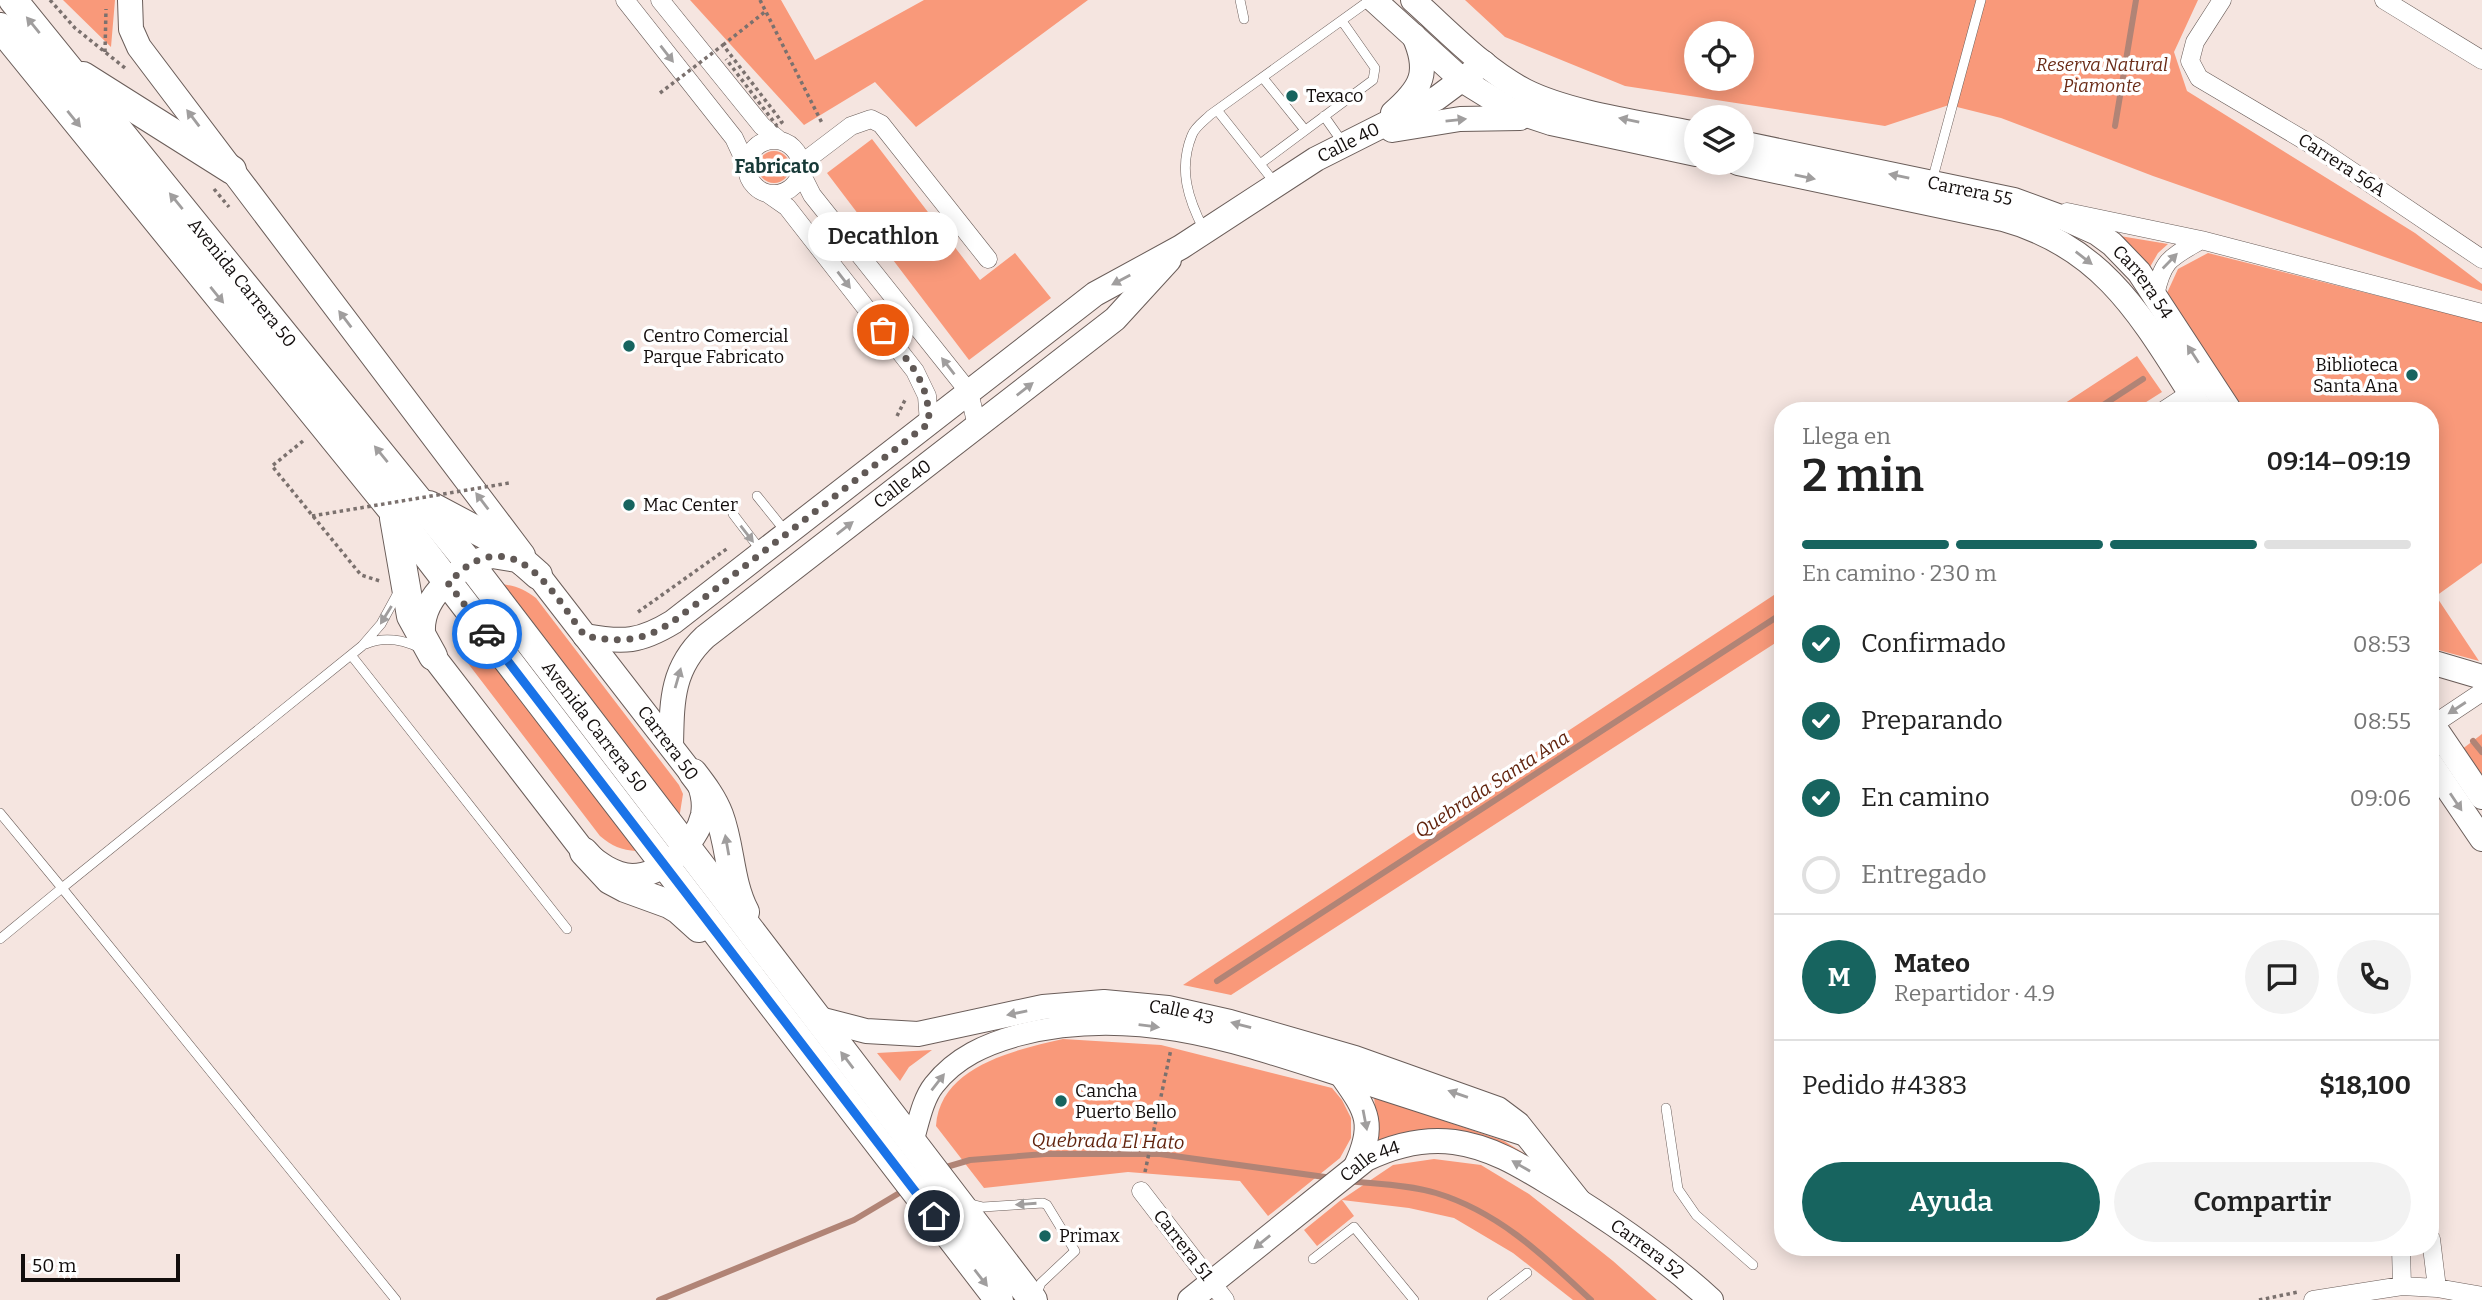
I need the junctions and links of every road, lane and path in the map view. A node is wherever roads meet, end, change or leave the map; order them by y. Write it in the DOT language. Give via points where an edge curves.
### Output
graph roads {
  1 [pos="13,0"];
  2 [pos="50,0"];
  3 [pos="107,0"];
  4 [pos="130,0"];
  5 [pos="625,0"];
  6 [pos="660,0"];
  7 [pos="760,0"];
  8 [pos="1240,0"];
  9 [pos="1372,0"];
  10 [pos="1413,0"];
  11 [pos="1981,0"];
  12 [pos="2222,0"];
  13 [pos="2384,0"];
  14 [pos="766,11"];
  15 [pos="1244,19"];
  16 [pos="1342,21"];
  17 [pos="0,27"];
  18 [pos="1413,36"];
  19 [pos="723,45"];
  20 [pos="105,52"];
  21 [pos="726,59"];
  22 [pos="2482,60"];
  23 [pos="1484,63"];
  24 [pos="66,65"];
  25 [pos="126,69"];
  26 [pos="1263,78"];
  27 [pos="1462,80"];
  28 [pos="660,93"];
  29 [pos="1217,110"];
  30 [pos="1324,116"];
  31 [pos="1532,118"];
  32 [pos="1305,130"];
  33 [pos="1684,131"];
  34 [pos="779,140"];
  35 [pos="1354,140"];
  36 [pos="831,142"];
  37 [pos="1754,146"];
  38 [pos="1684,151"];
  39 [pos="1260,164"];
  40 [pos="747,166"];
  41 [pos="1754,166"];
  42 [pos="801,168"];
  43 [pos="232,170"];
  44 [pos="1931,183"];
  45 [pos="1276,185"];
  46 [pos="767,193"];
  47 [pos="2014,200"];
  48 [pos="2025,225"];
  49 [pos="1205,231"];
  50 [pos="2201,240"];
  51 [pos="1181,247"];
  52 [pos="988,259"];
  53 [pos="2482,259"];
  54 [pos="2155,295"];
  55 [pos="2482,313"];
  56 [pos="969,392"];
  57 [pos="2201,395"];
  58 [pos="2184,402"];
  59 [pos="929,423"];
  60 [pos="977,426"];
  61 [pos="303,440"];
  62 [pos="509,483"];
  63 [pos="757,496"];
  64 [pos="404,504"];
  65 [pos="733,514"];
  66 [pos="312,516"];
  67 [pos="787,533"];
  68 [pos="762,552"];
  69 [pos="470,565"];
  70 [pos="538,575"];
  71 [pos="393,581"];
  72 [pos="448,583"];
  73 [pos="585,636"];
  74 [pos="362,646"];
  75 [pos="351,655"];
  76 [pos="433,656"];
  77 [pos="2439,664"];
  78 [pos="2482,677"];
  79 [pos="2482,692"];
  80 [pos="2439,719"];
  81 [pos="2439,735"];
  82 [pos="671,746"];
  83 [pos="692,773"];
  84 [pos="2439,776"];
  85 [pos="2482,797"];
  86 [pos="0,813"];
  87 [pos="2482,839"];
  88 [pos="584,852"];
  89 [pos="674,855"];
  90 [pos="62,888"];
  91 [pos="567,929"];
  92 [pos="0,939"];
  93 [pos="757,963"];
  94 [pos="816,1018"];
  95 [pos="1173,1041"];
  96 [pos="1343,1077"];
  97 [pos="1666,1108"];
  98 [pos="1527,1136"];
  99 [pos="909,1155"];
  100 [pos="1356,1166"];
  101 [pos="1142,1183"];
  102 [pos="1579,1201"];
  103 [pos="945,1208"];
  104 [pos="2401,1256"];
  105 [pos="2433,1256"];
  106 [pos="1313,1259"];
  107 [pos="1753,1265"];
  108 [pos="1527,1273"];
  109 [pos="2402,1286"];
  110 [pos="2437,1288"];
  111 [pos="1218,1291"];
  112 [pos="2482,1296"];
  113 [pos="396,1300"];
  114 [pos="999,1300"];
  115 [pos="1034,1300"];
  116 [pos="1190,1300"];
  117 [pos="1414,1300"];
  118 [pos="1492,1300"];
  119 [pos="1711,1300"];
  120 [pos="2312,1300"];
  24 -- 1 [label="main road, Avenida Carrera 50, one-way"];
  2 -- 20 [label="path" via="65,19"];
  3 -- 20 [label="path"];
  43 -- 4 [label="main road, one-way" via="139,47 131,29"];
  5 -- 40 [label="street, one-way" via="734,138"];
  6 -- 34 [label="street" via="762,126"];
  7 -- 14 [label="path"];
  8 -- 15 [label="lane"];
  9 -- 16 [label="lane"];
  9 -- 18 [label="main road"];
  10 -- 23 [label="main road"];
  11 -- 44 [label="lane"];
  12 -- 53 [label="street, Carrera 56A" via="2195,42 2190,61 2199,78 2319,149"];
  13 -- 22 [label="street"];
  14 -- 19 [label="path"];
  14 -- 36 [label="path"];
  16 -- 26 [label="lane"];
  16 -- 30 [label="lane" via="1376,74"];
  17 -- 64 [label="main road, Avenida Carrera 50, one-way"];
  18 -- 27 [label="main road"];
  18 -- 35 [label="main road" via="1423,61 1418,87 1397,110"];
  19 -- 21 [label="path, bridge" via="782,122 778,126"];
  19 -- 28 [label="path, bridge"];
  20 -- 25 [label="path"];
  23 -- 27 [label="main road, Calle 40"];
  33 -- 23 [label="main road, one-way" via="1565,106 1525,91"];
  24 -- 43 [label="main road"];
  64 -- 24 [label="main road, Avenida Carrera 50, one-way"];
  26 -- 29 [label="lane"];
  26 -- 32 [label="lane"];
  27 -- 31 [label="main road"];
  27 -- 35 [label="main road, Calle 40" via="1437,98"];
  29 -- 39 [label="lane"];
  29 -- 49 [label="lane" via="1192,133 1186,161 1190,202"];
  30 -- 32 [label="lane"];
  30 -- 35 [label="lane"];
  35 -- 31 [label="main road, one-way" via="1460,119"];
  31 -- 38 [label="main road"];
  32 -- 39 [label="lane"];
  34 -- 40 [label="street" via="754,149"];
  34 -- 42 [label="street" via="794,149"];
  35 -- 45 [label="main road, Calle 40"];
  36 -- 42 [label="street"];
  36 -- 52 [label="street" via="861,121 881,124"];
  44 -- 37 [label="main road, Carrera 55, one-way"];
  39 -- 45 [label="lane"];
  40 -- 46 [label="street" via="752,183"];
  41 -- 48 [label="main road, Carrera 55, one-way"];
  42 -- 46 [label="street" via="792,188"];
  56 -- 42 [label="street, one-way" via="812,195"];
  70 -- 43 [label="main road, one-way"];
  44 -- 47 [label="main road, Carrera 55"];
  45 -- 49 [label="main road, Calle 40"];
  46 -- 59 [label="street, one-way" via="787,207 915,371 927,396"];
  47 -- 50 [label="street, Carrera 55"];
  47 -- 54 [label="main road, Carrera 54" via="2097,233 2125,256"];
  48 -- 57 [label="main road, Carrera 54, one-way" via="2063,243 2105,275"];
  49 -- 51 [label="main road, Calle 40"];
  54 -- 50 [label="street, one-way" via="2166,262"];
  50 -- 55 [label="street, Carrera 55"];
  51 -- 56 [label="main road, Calle 40, one-way" via="1095,294"];
  60 -- 51 [label="main road, Calle 40, one-way" via="1115,319"];
  57 -- 54 [label="main road, Carrera 54, one-way"];
  56 -- 59 [label="main road, Calle 40"];
  56 -- 60 [label="street"];
  57 -- 58 [label="street"];
  59 -- 67 [label="main road, Calle 40"];
  82 -- 60 [label="main road, Calle 40, one-way" via="676,683 690,651"];
  61 -- 66 [label="path" via="272,466"];
  62 -- 66 [label="path, bridge"];
  63 -- 67 [label="lane"];
  64 -- 69 [label="main road, Avenida Carrera 50"];
  64 -- 70 [label="main road" via="503,545"];
  64 -- 71 [label="main road"];
  64 -- 72 [label="main road, Avenida Carrera 50"];
  65 -- 68 [label="lane, one-way"];
  66 -- 71 [label="path" via="361,575"];
  67 -- 68 [label="main road, Calle 40"];
  68 -- 73 [label="main road, Calle 40" via="651,635 625,640"];
  69 -- 70 [label="main road, Carrera 50" via="492,556 507,557"];
  69 -- 72 [label="main road, Carrera 50"];
  69 -- 89 [label="main road, Avenida Carrera 50"];
  70 -- 73 [label="main road, Carrera 50"];
  71 -- 74 [label="lane, one-way" via="391,609"];
  71 -- 76 [label="main road"];
  72 -- 76 [label="main road, Carrera 50" via="423,619 423,635"];
  72 -- 89 [label="main road, Avenida Carrera 50"];
  73 -- 82 [label="main road, Carrera 50"];
  74 -- 75 [label="lane"];
  74 -- 76 [label="lane" via="398,640"];
  75 -- 90 [label="lane"];
  75 -- 91 [label="lane"];
  76 -- 88 [label="main road, Carrera 50"];
  77 -- 78 [label="main road"];
  79 -- 80 [label="street, one-way"];
  81 -- 85 [label="main road"];
  82 -- 83 [label="main road, Carrera 50"];
  83 -- 89 [label="main road, Carrera 50" via="703,793 703,813 697,831"];
  93 -- 83 [label="main road, one-way" via="719,814"];
  84 -- 87 [label="main road, one-way"];
  86 -- 90 [label="lane"];
  88 -- 89 [label="main road, Carrera 50" via="602,867 632,876 648,873"];
  88 -- 93 [label="main road" via="610,880 679,910"];
  89 -- 93 [label="main road, Avenida Carrera 50"];
  90 -- 92 [label="lane"];
  90 -- 113 [label="lane"];
  93 -- 94 [label="main road, Avenida Carrera 50"];
  93 -- 99 [label="main road, Avenida Carrera 50"];
  98 -- 94 [label="main road, Calle 43, one-way" via="1506,1114 1488,1105 1279,1034 1168,1008 1104,1002 1043,1007 918,1034 866,1031"];
  99 -- 94 [label="main road, Avenida Carrera 50, one-way"];
  95 -- 101 [label="path"];
  96 -- 98 [label="street, Calle 43"];
  99 -- 96 [label="street, Calle 43, one-way" via="932,1088 955,1064 1000,1040 1060,1027 1119,1023 1175,1030"];
  96 -- 100 [label="main road, one-way" via="1367,1115 1367,1140"];
  97 -- 107 [label="lane" via="1678,1189 1696,1215"];
  98 -- 102 [label="main road, Calle 43"];
  99 -- 103 [label="main road, Avenida Carrera 50"];
  102 -- 100 [label="main road, Calle 44, one-way" via="1502,1156 1454,1142 1410,1144"];
  100 -- 111 [label="main road, Calle 44, one-way"];
  101 -- 111 [label="street, Carrera 51"];
  102 -- 119 [label="main road, Carrera 52"];
  103 -- 114 [label="main road, Avenida Carrera 50, one-way"];
  103 -- 115 [label="main road, Avenida Carrera 50"];
  115 -- 103 [label="lane, one-way" via="1041,1283 1075,1251 1047,1205"];
  104 -- 109 [label="street"];
  105 -- 110 [label="street"];
  106 -- 117 [label="lane" via="1354,1227"];
  108 -- 118 [label="lane"];
  109 -- 110 [label="street"];
  109 -- 120 [label="street"];
  110 -- 112 [label="street"];
  111 -- 116 [label="main road, Calle 44"];
}
